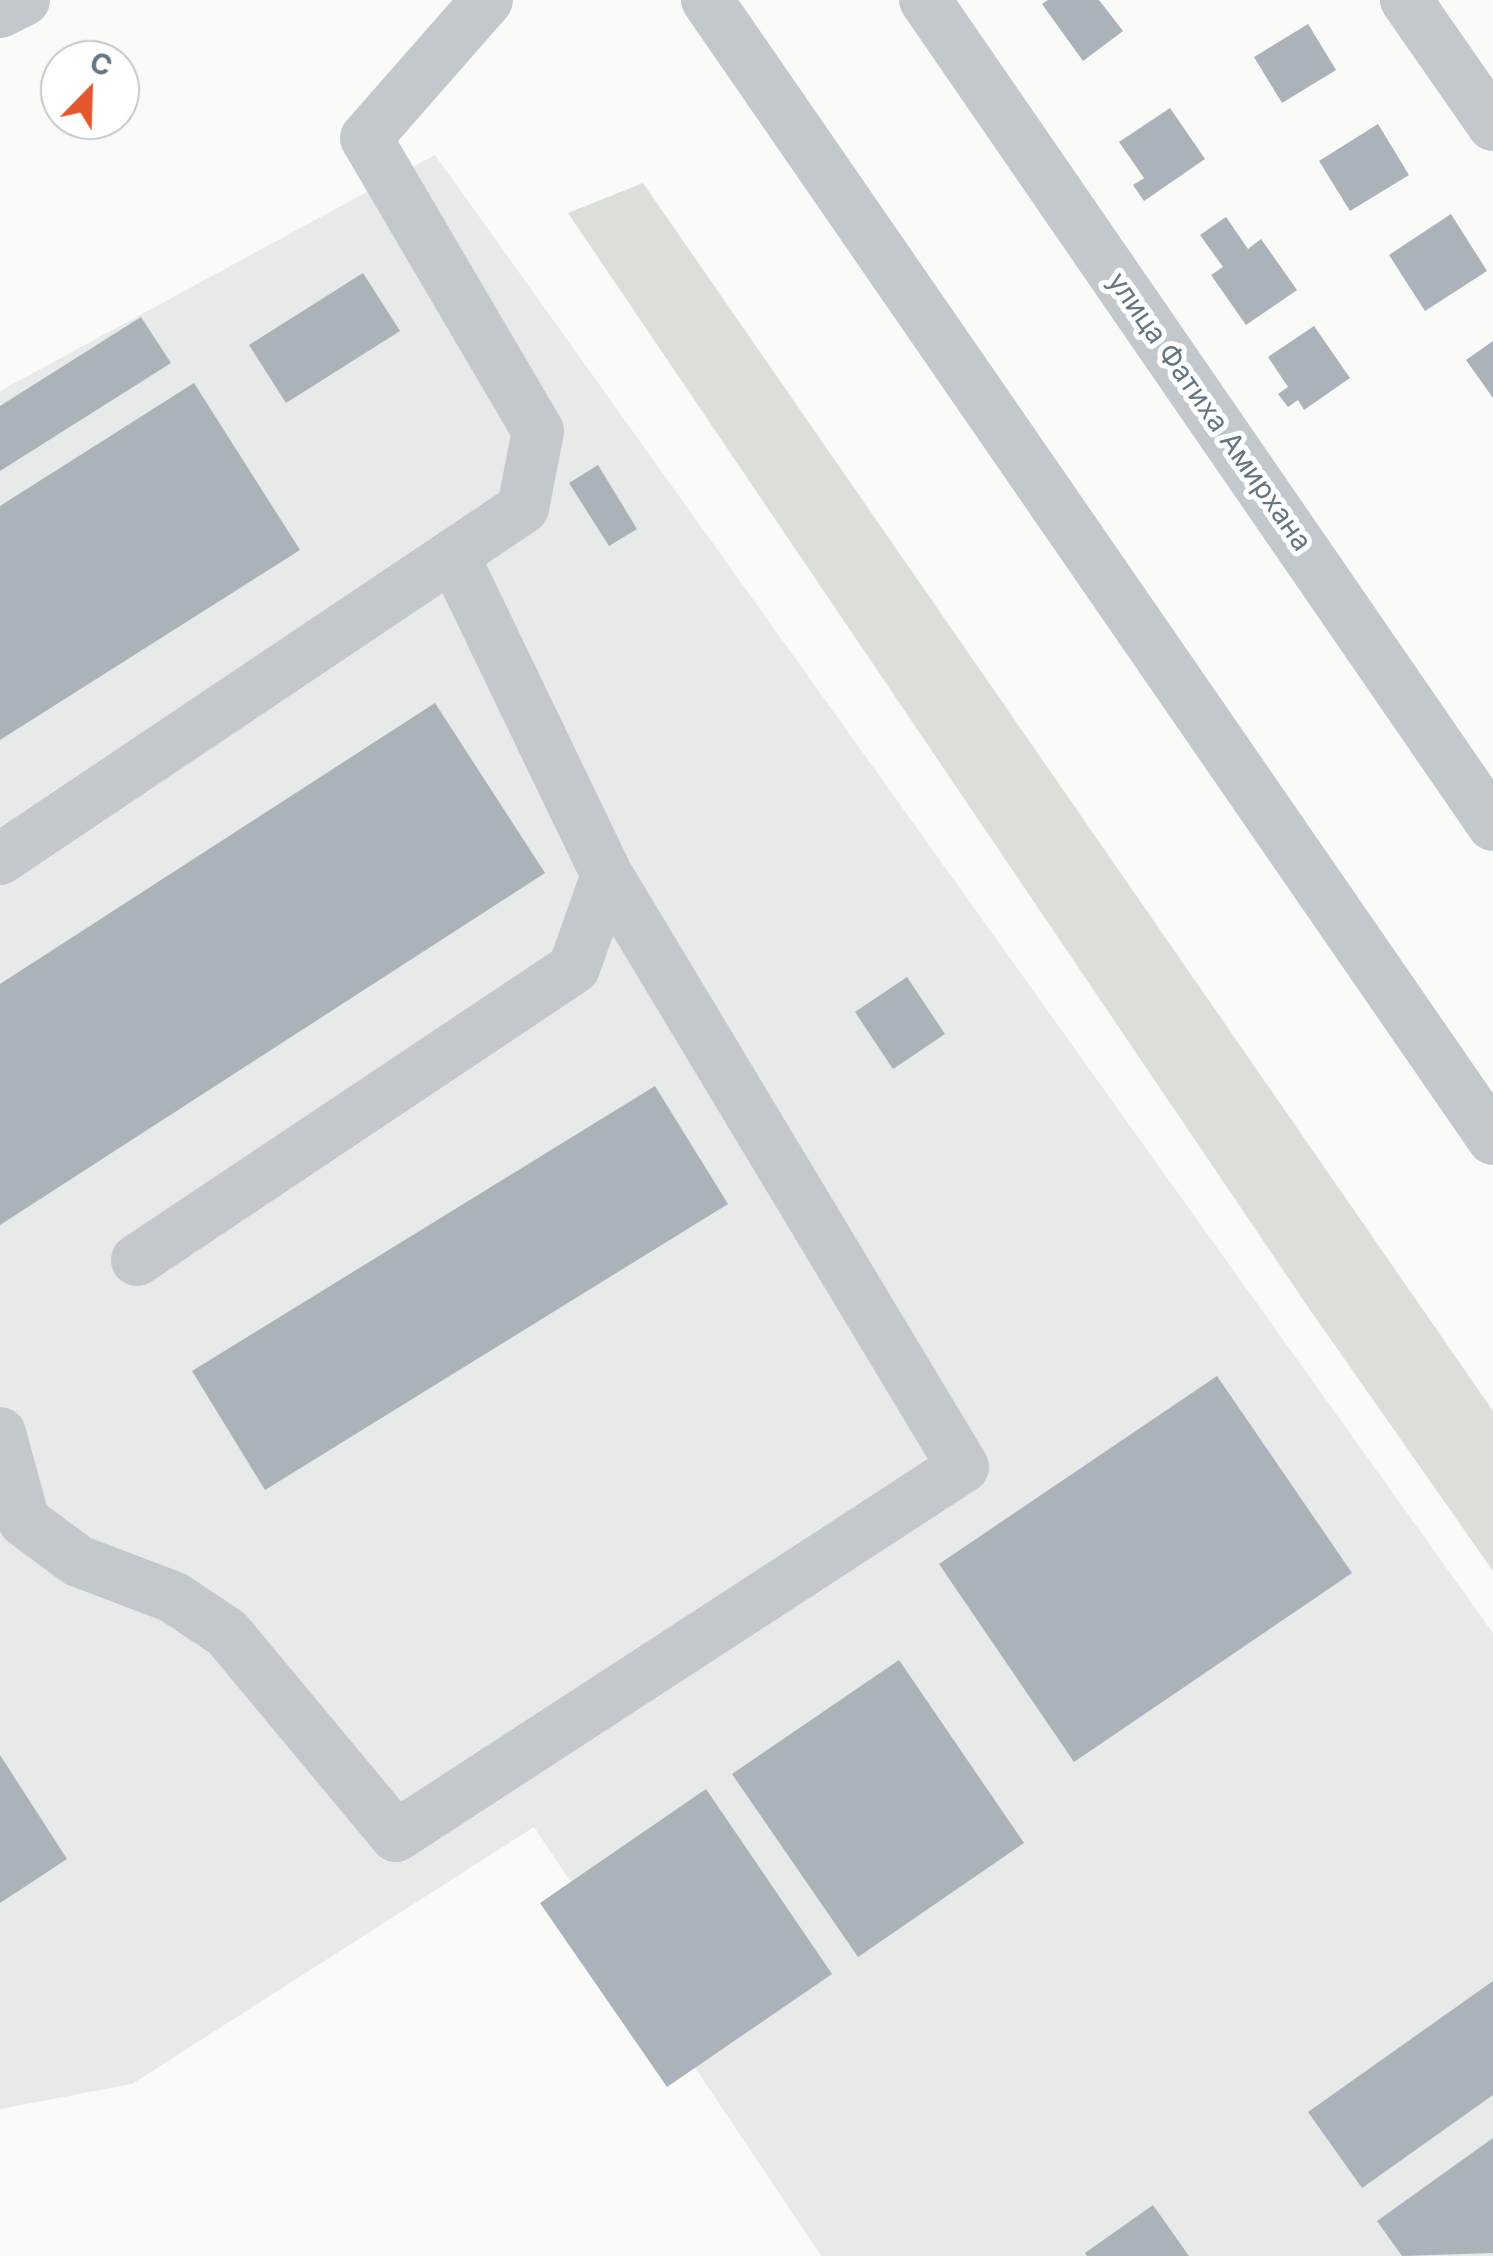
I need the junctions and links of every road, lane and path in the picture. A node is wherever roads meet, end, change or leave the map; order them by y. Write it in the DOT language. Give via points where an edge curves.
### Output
graph roads {
  1 [pos="24,0"];
  2 [pos="487,0"];
  3 [pos="707,0"];
  4 [pos="925,0"];
  5 [pos="1406,0"];
  6 [pos="0,12"];
  7 [pos="1493,125"];
  8 [pos="453,555"];
  9 [pos="1493,825"];
  10 [pos="0,859"];
  11 [pos="607,875"];
  12 [pos="1493,1139"];
  13 [pos="137,1260"];
  14 [pos="0,1434"];
  15 [pos="9,1505"];
  1 -- 6 [label="street"];
  2 -- 8 [label="street" via="366,138 538,431 523,508"];
  3 -- 12 [label="street"];
  4 -- 9 [label="street, улица Фатиха Амирхана"];
  5 -- 7 [label="street"];
  8 -- 10 [label="street"];
  8 -- 11 [label="street"];
  11 -- 13 [label="street" via="574,968"];
  11 -- 15 [label="street" via="964,1467 396,1836 227,1633 174,1597 78,1561"];
  14 -- 15 [label="street"];
}
